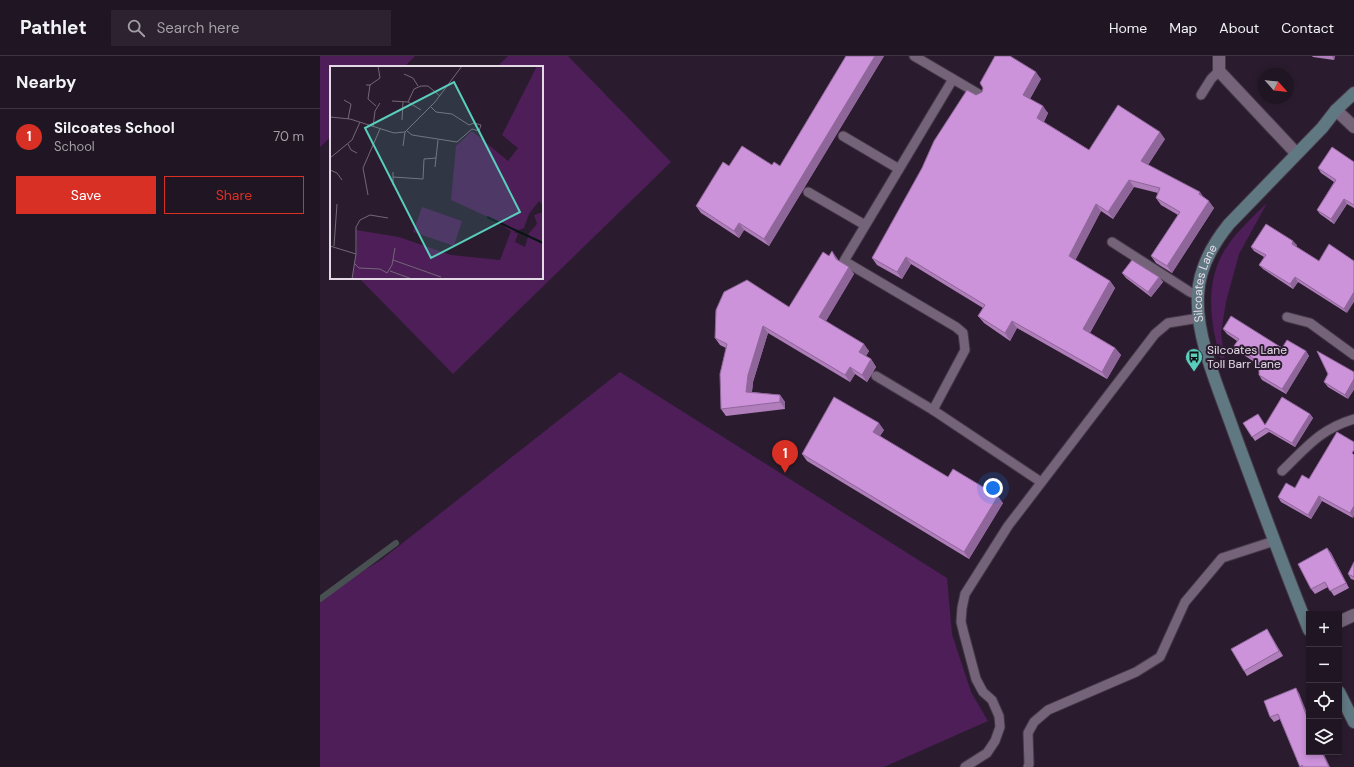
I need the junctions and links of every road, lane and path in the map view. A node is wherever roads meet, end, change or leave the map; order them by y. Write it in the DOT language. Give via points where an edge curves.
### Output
graph roads {
  1 [pos="914,56"];
  2 [pos="1219,56"];
  3 [pos="1218,71"];
  4 [pos="953,79"];
  5 [pos="1354,93"];
  6 [pos="1201,95"];
  7 [pos="982,96"];
  8 [pos="1336,110"];
  9 [pos="1354,127"];
  10 [pos="843,136"];
  11 [pos="1296,153"];
  12 [pos="899,169"];
  13 [pos="808,192"];
  14 [pos="865,225"];
  15 [pos="1112,242"];
  16 [pos="1198,294"];
  17 [pos="1287,317"];
  18 [pos="1199,318"];
  19 [pos="1354,354"];
  20 [pos="876,376"];
  21 [pos="933,410"];
  22 [pos="1354,419"];
  23 [pos="1282,472"];
  24 [pos="1041,482"];
  25 [pos="1274,541"];
  26 [pos="1354,615"];
  27 [pos="1342,621"];
  28 [pos="1306,622"];
  29 [pos="1342,698"];
  30 [pos="1354,722"];
  31 [pos="965,767"];
  32 [pos="1028,767"];
  1 -- 4 [label="lane"];
  2 -- 3 [label="street"];
  3 -- 6 [label="lane"];
  3 -- 11 [label="street"];
  4 -- 7 [label="lane"];
  4 -- 12 [label="lane"];
  5 -- 8 [label="street, Silcoates Lane"];
  8 -- 9 [label="street"];
  8 -- 11 [label="street, Silcoates Lane" via="1322,128"];
  10 -- 12 [label="lane"];
  11 -- 16 [label="street, Silcoates Lane" via="1215,241 1203,267"];
  12 -- 14 [label="lane"];
  13 -- 14 [label="lane"];
  14 -- 21 [label="lane" via="844,261 963,333 965,350"];
  15 -- 16 [label="lane" via="1190,292"];
  16 -- 18 [label="street, Silcoates Lane"];
  17 -- 19 [label="lane" via="1310,323"];
  18 -- 24 [label="lane" via="1168,323 1155,334"];
  18 -- 25 [label="street, Silcoates Lane" via="1209,361"];
  20 -- 21 [label="lane"];
  21 -- 24 [label="lane"];
  22 -- 23 [label="lane" via="1328,429"];
  24 -- 31 [label="lane" via="1003,532 965,594 961,622 976,679 983,692 992,700 999,716 999,723 995,741 987,753"];
  25 -- 28 [label="street, Silcoates Lane"];
  25 -- 32 [label="lane" via="1222,558 1185,602 1160,657 1136,672 1048,710 1034,722 1028,733"];
  26 -- 27 [label="street"];
  29 -- 30 [label="street"];
}
